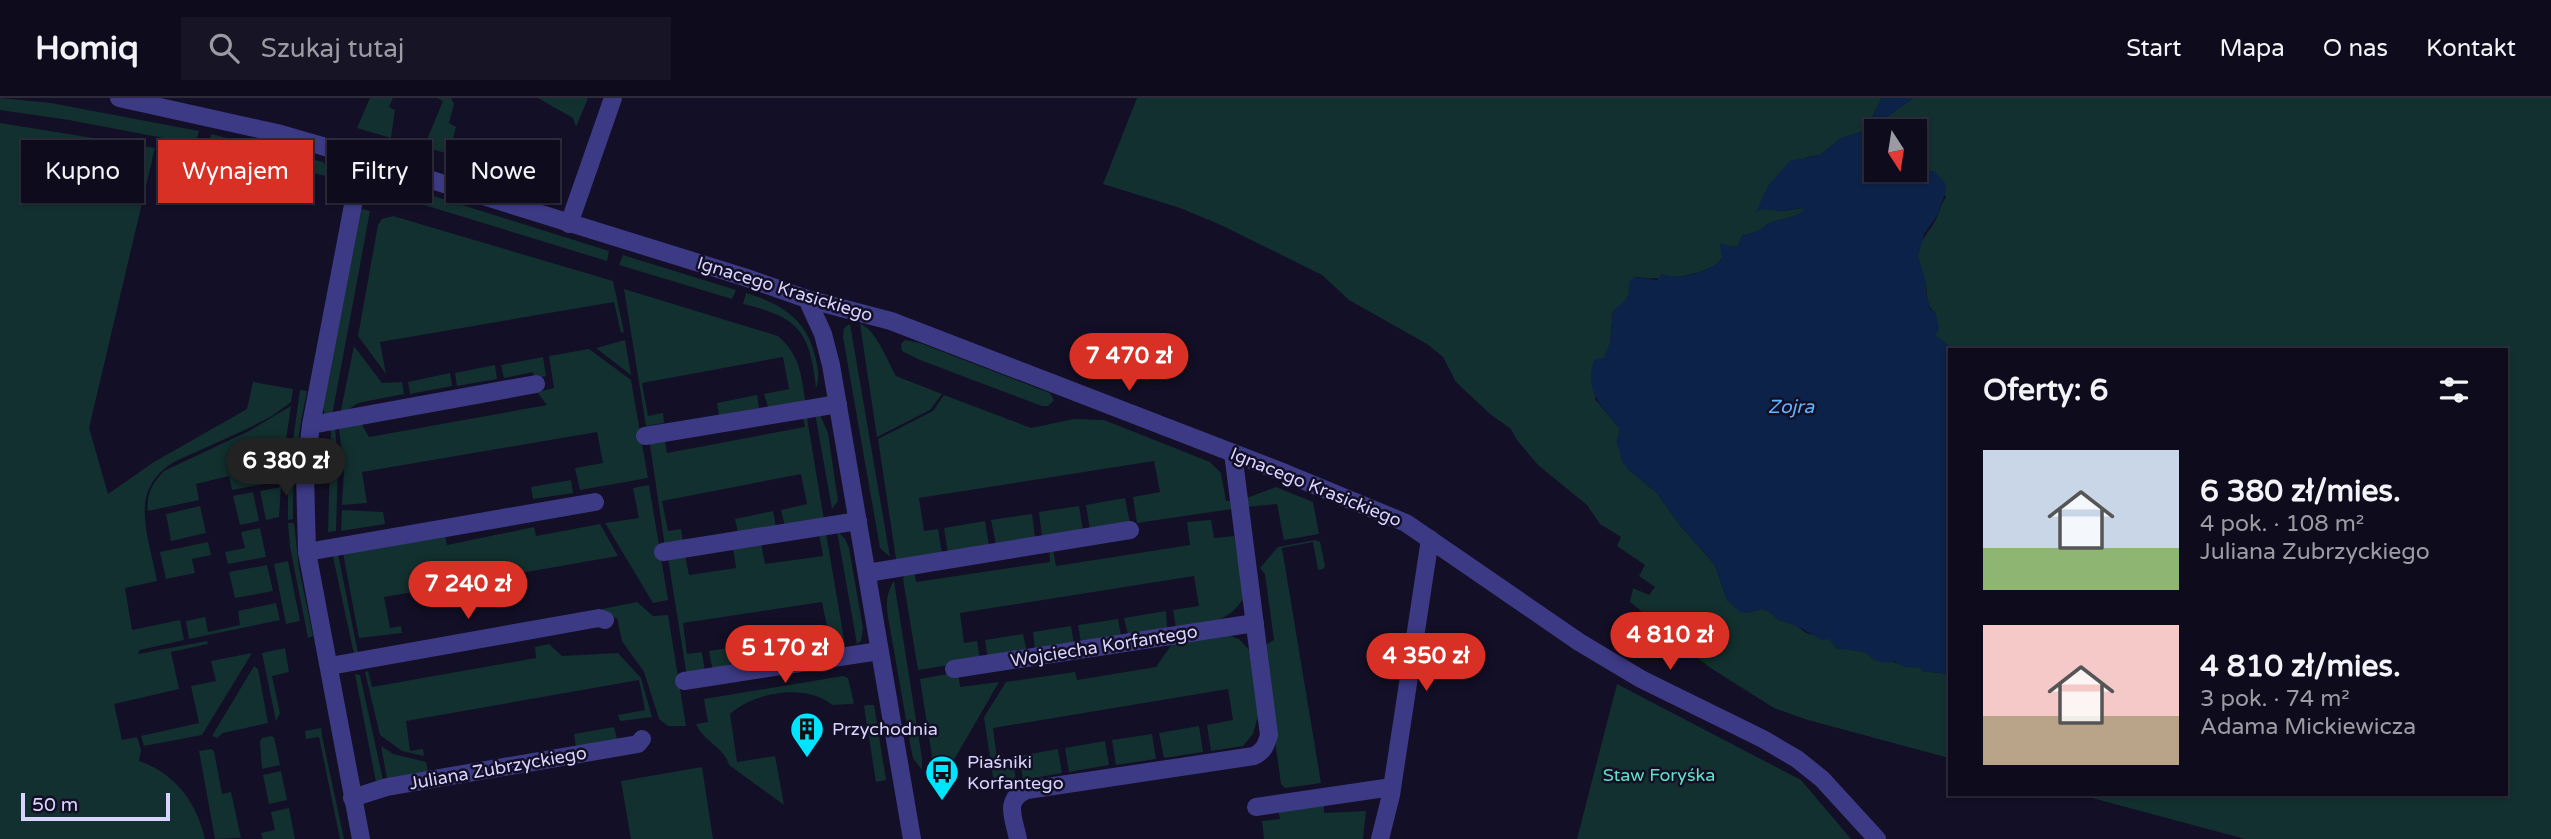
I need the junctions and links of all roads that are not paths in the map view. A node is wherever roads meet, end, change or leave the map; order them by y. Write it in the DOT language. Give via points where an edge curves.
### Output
graph roads {
  1 [pos="119,98"];
  2 [pos="613,98"];
  3 [pos="327,148"];
  4 [pos="432,180"];
  5 [pos="353,203"];
  6 [pos="569,224"];
  7 [pos="807,299"];
  8 [pos="536,384"];
  9 [pos="838,404"];
  10 [pos="311,425"];
  11 [pos="645,436"];
  12 [pos="1233,453"];
  13 [pos="595,502"];
  14 [pos="858,521"];
  15 [pos="1130,530"];
  16 [pos="1430,539"];
  17 [pos="307,552"];
  18 [pos="663,552"];
  19 [pos="867,573"];
  20 [pos="605,620"];
  21 [pos="1255,623"];
  22 [pos="879,651"];
  23 [pos="330,666"];
  24 [pos="954,669"];
  25 [pos="684,681"];
  26 [pos="642,739"];
  27 [pos="1392,787"];
  28 [pos="352,798"];
  29 [pos="1255,807"];
  30 [pos="360,839"];
  31 [pos="912,839"];
  32 [pos="1018,839"];
  33 [pos="1380,839"];
  34 [pos="1877,839"];
  1 -- 3 [label="street, Ignacego Krasickiego"];
  2 -- 6 [label="street"];
  4 -- 6 [label="street, Ignacego Krasickiego"];
  5 -- 10 [label="street"];
  6 -- 7 [label="street, Ignacego Krasickiego"];
  7 -- 9 [label="street" via="823,334"];
  7 -- 12 [label="street, Ignacego Krasickiego" via="891,321"];
  8 -- 10 [label="street"];
  9 -- 11 [label="street"];
  9 -- 14 [label="street"];
  10 -- 17 [label="street" via="305,474"];
  12 -- 16 [label="street, Ignacego Krasickiego" via="1362,503"];
  12 -- 21 [label="street"];
  13 -- 17 [label="street"];
  14 -- 18 [label="street"];
  14 -- 19 [label="street"];
  15 -- 19 [label="street"];
  16 -- 27 [label="street"];
  16 -- 34 [label="street, Ignacego Krasickiego" via="1578,642 1797,759 1822,779"];
  17 -- 23 [label="street"];
  19 -- 22 [label="street"];
  20 -- 23 [label="street"];
  21 -- 24 [label="street, Wojciecha Korfantego"];
  21 -- 32 [label="street" via="1269,735 1261,753 1027,790 1014,798 1012,806"];
  22 -- 25 [label="street"];
  22 -- 31 [label="street"];
  23 -- 28 [label="street"];
  26 -- 28 [label="street, Juliana Zubrzyckiego" via="638,744 387,787"];
  27 -- 29 [label="street"];
  27 -- 33 [label="street"];
  28 -- 30 [label="street"];
}
